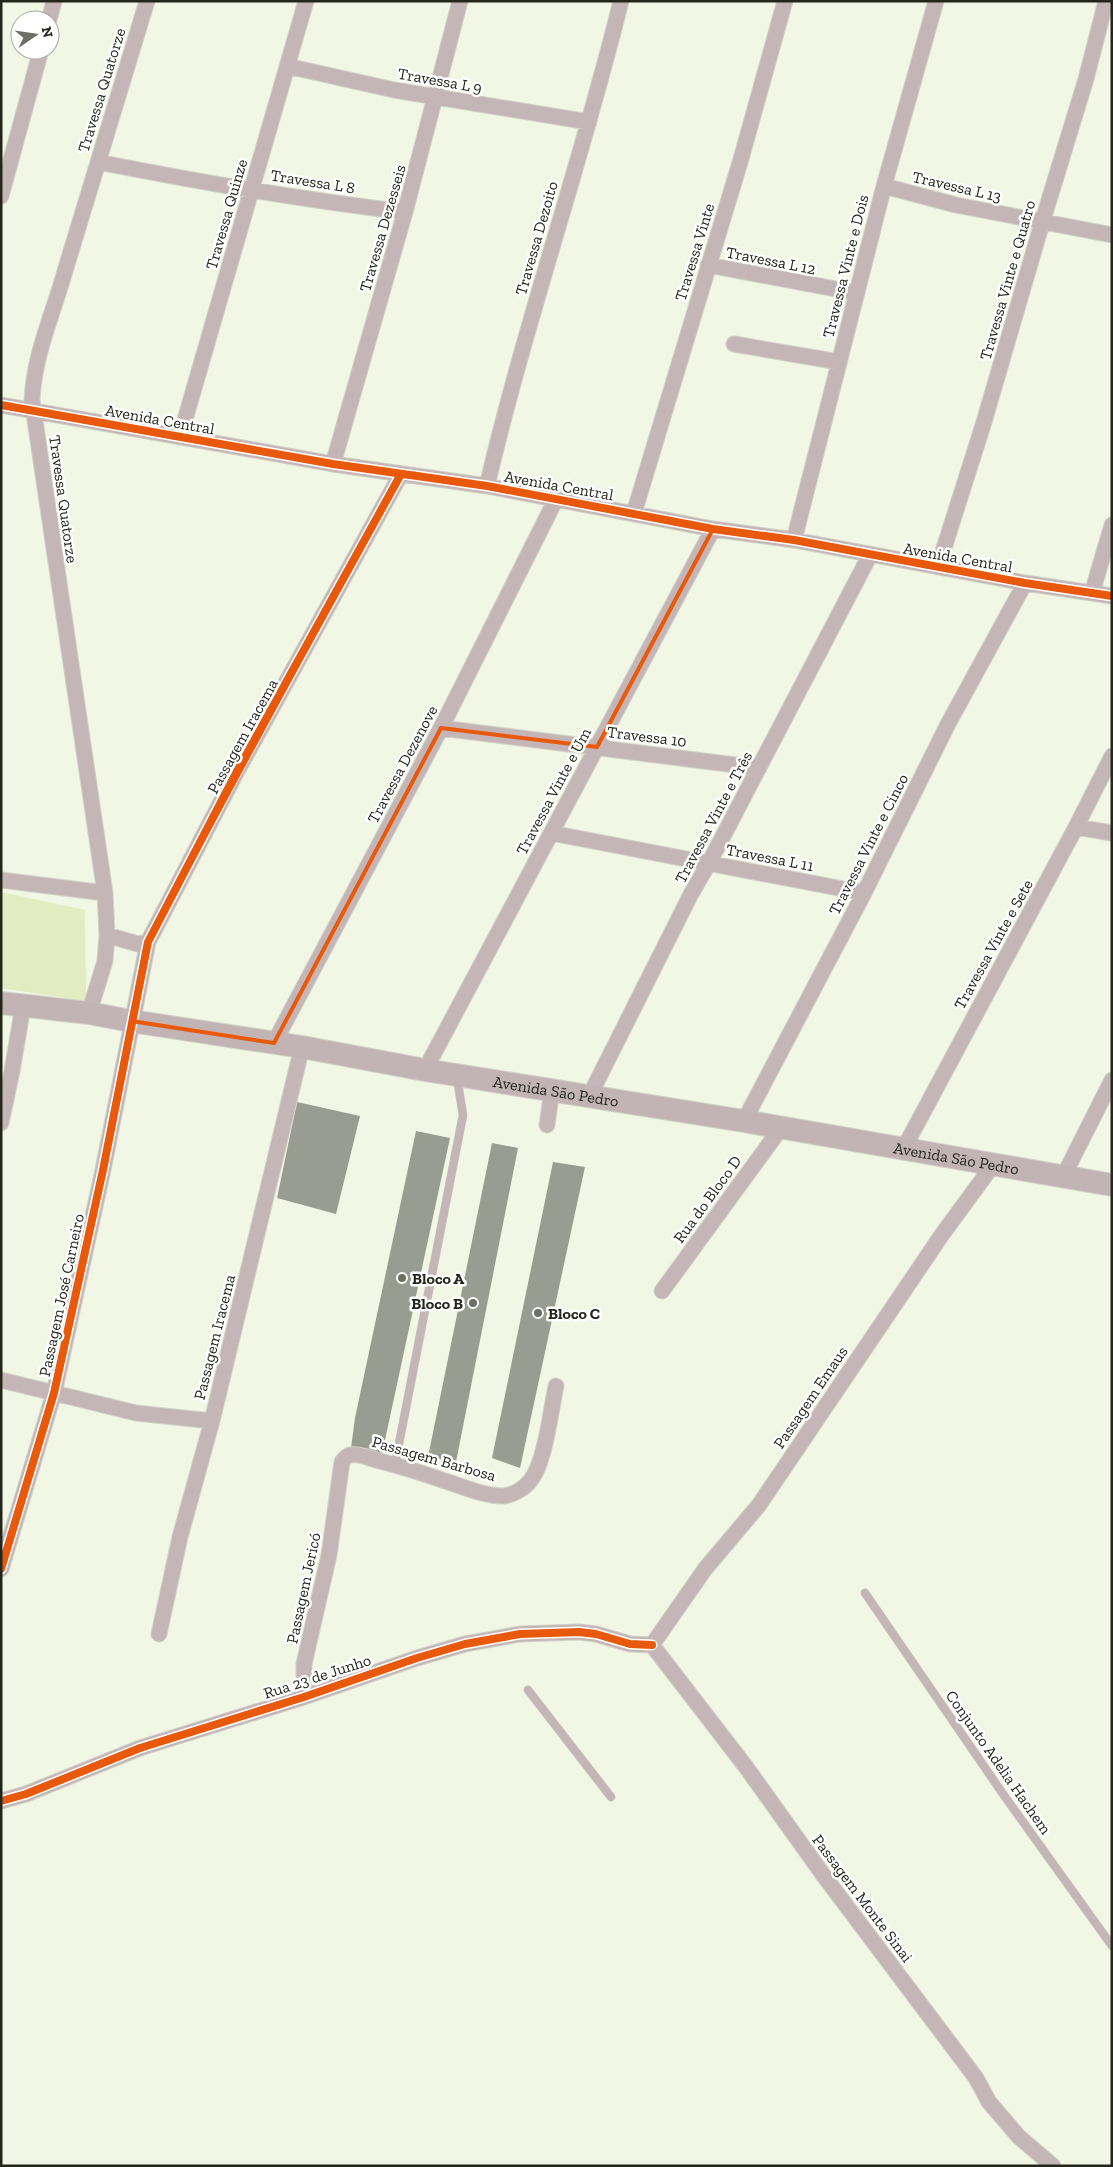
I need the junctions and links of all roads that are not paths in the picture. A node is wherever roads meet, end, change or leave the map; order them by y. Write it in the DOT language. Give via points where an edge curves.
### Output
graph roads {
  1 [pos="147,1"];
  2 [pos="306,1"];
  3 [pos="460,1"];
  4 [pos="621,1"];
  5 [pos="785,1"];
  6 [pos="936,1"];
  7 [pos="1106,1"];
  8 [pos="38,60"];
  9 [pos="287,66"];
  10 [pos="436,97"];
  11 [pos="589,122"];
  12 [pos="98,162"];
  13 [pos="884,186"];
  14 [pos="251,188"];
  15 [pos="1,196"];
  16 [pos="405,212"];
  17 [pos="1042,223"];
  18 [pos="1112,234"];
  19 [pos="708,265"];
  20 [pos="857,293"];
  21 [pos="734,344"];
  22 [pos="839,362"];
  23 [pos="1,405"];
  24 [pos="34,412"];
  25 [pos="180,437"];
  26 [pos="334,464"];
  27 [pos="402,474"];
  28 [pos="487,486"];
  29 [pos="556,499"];
  30 [pos="634,513"];
  31 [pos="1112,525"];
  32 [pos="713,529"];
  33 [pos="794,540"];
  34 [pos="870,555"];
  35 [pos="938,567"];
  36 [pos="1025,583"];
  37 [pos="1092,592"];
  38 [pos="1112,596"];
  39 [pos="441,728"];
  40 [pos="597,747"];
  41 [pos="1112,756"];
  42 [pos="759,768"];
  43 [pos="1076,828"];
  44 [pos="551,833"];
  45 [pos="1112,833"];
  46 [pos="709,863"];
  47 [pos="1,880"];
  48 [pos="105,892"];
  49 [pos="864,893"];
  50 [pos="107,935"];
  51 [pos="148,942"];
  52 [pos="12,1004"];
  53 [pos="89,1013"];
  54 [pos="131,1021"];
  55 [pos="274,1043"];
  56 [pos="302,1047"];
  57 [pos="425,1070"];
  58 [pos="457,1075"];
  59 [pos="1112,1080"];
  60 [pos="552,1090"];
  61 [pos="589,1097"];
  62 [pos="744,1121"];
  63 [pos="1,1123"];
  64 [pos="547,1125"];
  65 [pos="781,1128"];
  66 [pos="904,1148"];
  67 [pos="993,1166"];
  68 [pos="1063,1177"];
  69 [pos="1112,1185"];
  70 [pos="662,1291"];
  71 [pos="1,1380"];
  72 [pos="556,1386"];
  73 [pos="54,1393"];
  74 [pos="212,1421"];
  75 [pos="395,1464"];
  76 [pos="340,1486"];
  77 [pos="1,1569"];
  78 [pos="865,1594"];
  79 [pos="159,1634"];
  80 [pos="652,1645"];
  81 [pos="528,1690"];
  82 [pos="304,1697"];
  83 [pos="611,1797"];
  84 [pos="1,1801"];
  85 [pos="1112,1946"];
  86 [pos="1052,2166"];
  1 -- 12 [label="street, Travessa Quatorze"];
  2 -- 9 [label="street, Travessa Quinze"];
  3 -- 10 [label="street, Travessa Dezesseis"];
  4 -- 11 [label="street, Travessa Dezoito"];
  5 -- 19 [label="street, Travessa Vinte"];
  6 -- 13 [label="street, Travessa Vinte e Dois"];
  7 -- 17 [label="street, Travessa Vinte e Quatro"];
  8 -- 15 [label="street"];
  9 -- 10 [label="street, Travessa L 9"];
  9 -- 14 [label="street, Travessa Quinze"];
  10 -- 11 [label="street, Travessa L 9"];
  10 -- 16 [label="street, Travessa Dezesseis"];
  11 -- 28 [label="street, Travessa Dezoito" via="506,405"];
  12 -- 14 [label="street, Travessa L 8"];
  12 -- 24 [label="street, Travessa Quatorze" via="42,343 32,385"];
  13 -- 17 [label="street, Travessa L 13"];
  13 -- 20 [label="street, Travessa Vinte e Dois"];
  14 -- 16 [label="street, Travessa L 8"];
  14 -- 25 [label="street, Travessa Quinze"];
  16 -- 26 [label="street, Travessa Dezesseis"];
  17 -- 18 [label="street, Travessa L 13"];
  17 -- 35 [label="street, Travessa Vinte e Quatro"];
  19 -- 20 [label="street, Travessa L 12"];
  19 -- 30 [label="street, Travessa Vinte"];
  20 -- 22 [label="street, Travessa Vinte e Dois"];
  21 -- 22 [label="street"];
  22 -- 33 [label="street, Travessa Vinte e Dois"];
  23 -- 24 [label="street, Avenida Central"];
  24 -- 25 [label="street, Avenida Central"];
  24 -- 48 [label="street, Travessa Quatorze"];
  25 -- 26 [label="street, Avenida Central"];
  26 -- 27 [label="street, Avenida Central"];
  27 -- 28 [label="street, Avenida Central"];
  27 -- 51 [label="street, Passagem Iracema" via="235,775"];
  28 -- 29 [label="street, Avenida Central"];
  29 -- 30 [label="street, Avenida Central"];
  29 -- 39 [label="street, Travessa Dezenove"];
  30 -- 32 [label="street, Avenida Central"];
  31 -- 37 [label="street"];
  32 -- 33 [label="street, Avenida Central"];
  32 -- 40 [label="street, Travessa Vinte e Um"];
  33 -- 34 [label="street, Avenida Central"];
  34 -- 35 [label="street, Avenida Central"];
  34 -- 42 [label="street, Travessa Vinte e Três"];
  35 -- 36 [label="street, Avenida Central"];
  36 -- 37 [label="street, Avenida Central"];
  36 -- 49 [label="street, Travessa Vinte e Cinco" via="948,724"];
  37 -- 38 [label="street, Avenida Central"];
  39 -- 40 [label="street, Travessa 10"];
  39 -- 55 [label="street, Travessa Dezenove"];
  40 -- 42 [label="street, Travessa 10"];
  40 -- 44 [label="street, Travessa Vinte e Um"];
  41 -- 43 [label="street, Travessa Vinte e Sete"];
  42 -- 46 [label="street, Travessa Vinte e Três"];
  43 -- 45 [label="street"];
  43 -- 66 [label="street, Travessa Vinte e Sete"];
  44 -- 46 [label="street, Travessa L 11"];
  44 -- 57 [label="street, Travessa Vinte e Um"];
  46 -- 49 [label="street, Travessa L 11"];
  46 -- 61 [label="street, Travessa Vinte e Três" via="690,894"];
  47 -- 48 [label="street"];
  48 -- 50 [label="street, Travessa Quatorze"];
  49 -- 62 [label="street, Travessa Vinte e Cinco"];
  50 -- 51 [label="street" via="138,944"];
  50 -- 53 [label="street, Travessa Quatorze" via="105,961"];
  51 -- 54 [label="street, Passagem Iracema"];
  52 -- 53 [label="main road, Avenida São Pedro"];
  52 -- 63 [label="street" via="12,1072"];
  53 -- 54 [label="main road, Avenida São Pedro"];
  54 -- 55 [label="main road, Avenida São Pedro"];
  54 -- 73 [label="street, Passagem José Carneiro" via="103,1170"];
  55 -- 56 [label="main road, Avenida São Pedro"];
  56 -- 57 [label="main road, Avenida São Pedro"];
  56 -- 74 [label="street, Passagem Iracema"];
  57 -- 58 [label="main road, Avenida São Pedro"];
  58 -- 60 [label="main road, Avenida São Pedro"];
  58 -- 75 [label="lane" via="462,1115"];
  59 -- 68 [label="street"];
  60 -- 61 [label="main road, Avenida São Pedro"];
  60 -- 64 [label="street"];
  61 -- 62 [label="main road, Avenida São Pedro"];
  62 -- 65 [label="main road, Avenida São Pedro"];
  65 -- 66 [label="main road, Avenida São Pedro"];
  65 -- 70 [label="street, Rua do Bloco D"];
  66 -- 67 [label="main road, Avenida São Pedro"];
  67 -- 68 [label="main road, Avenida São Pedro"];
  67 -- 80 [label="street, Passagem Emaus" via="936,1244 759,1505 705,1569"];
  68 -- 69 [label="main road, Avenida São Pedro"];
  71 -- 73 [label="street"];
  72 -- 75 [label="street, Passagem Barbosa" via="535,1473 527,1484 512,1494 506,1496 469,1489"];
  73 -- 74 [label="street" via="136,1414"];
  73 -- 77 [label="street, Passagem José Carneiro"];
  74 -- 79 [label="street, Passagem Iracema" via="180,1538"];
  75 -- 76 [label="street, Passagem Barbosa" via="352,1454 342,1462"];
  76 -- 82 [label="street, Passagem Jericó" via="329,1555 304,1664"];
  78 -- 85 [label="lane, Conjunto Adelia Hachem"];
  80 -- 82 [label="street, Rua 23 de Junho" via="630,1644 579,1632 520,1634 440,1650"];
  80 -- 86 [label="street, Passagem Monte Sinai" via="976,2078 989,2102 1019,2137"];
  81 -- 83 [label="lane"];
  82 -- 84 [label="street, Rua 23 de Junho" via="140,1748"];
}
